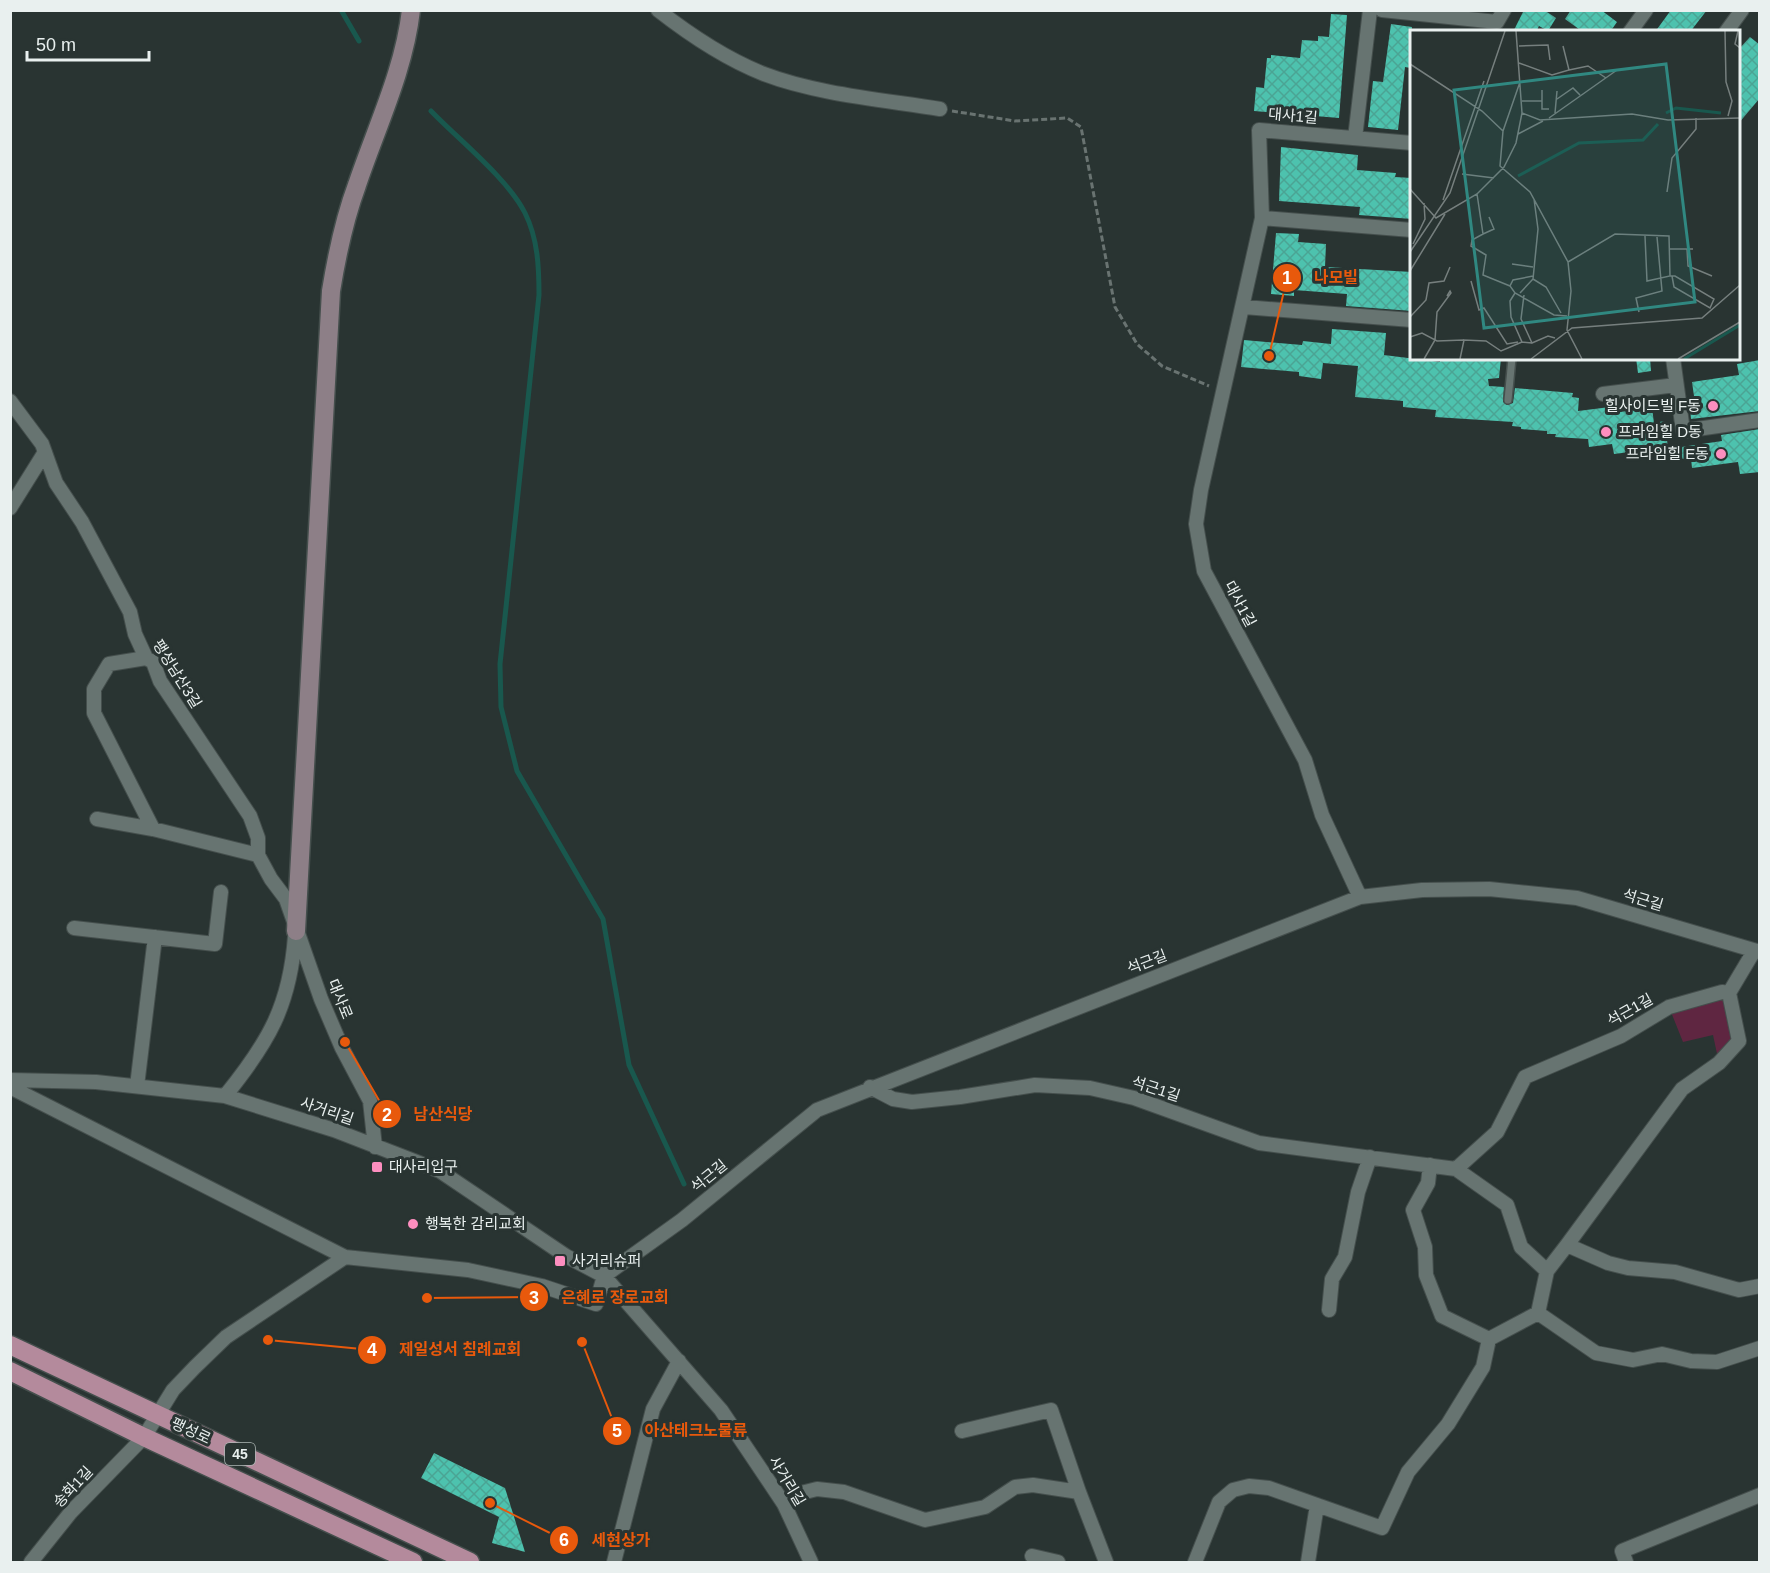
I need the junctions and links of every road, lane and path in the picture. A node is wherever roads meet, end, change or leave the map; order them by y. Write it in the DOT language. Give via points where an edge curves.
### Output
graph roads {
  1 [pos="411,10"];
  2 [pos="658,10"];
  3 [pos="1370,10"];
  4 [pos="1382,10"];
  5 [pos="1504,10"];
  6 [pos="1646,10"];
  7 [pos="1742,10"];
  8 [pos="1631,30"];
  9 [pos="1727,30"];
  10 [pos="940,109"];
  11 [pos="1355,138"];
  12 [pos="1410,143"];
  13 [pos="1262,218"];
  14 [pos="1410,230"];
  15 [pos="1244,307"];
  16 [pos="1410,320"];
  17 [pos="1512,360"];
  18 [pos="1673,360"];
  19 [pos="1676,385"];
  20 [pos="1603,394"];
  21 [pos="1223,395"];
  22 [pos="1508,400"];
  23 [pos="10,401"];
  24 [pos="1760,420"];
  25 [pos="45,452"];
  26 [pos="10,508"];
  27 [pos="146,658"];
  28 [pos="97,819"];
  29 [pos="153,829"];
  30 [pos="258,855"];
  31 [pos="221,892"];
  32 [pos="1360,897"];
  33 [pos="74,928"];
  34 [pos="296,931"];
  35 [pos="155,937"];
  36 [pos="1757,951"];
  37 [pos="1729,993"];
  38 [pos="10,1080"];
  39 [pos="137,1086"];
  40 [pos="10,1087"];
  41 [pos="870,1088"];
  42 [pos="225,1096"];
  43 [pos="375,1147"];
  44 [pos="1370,1157"];
  45 [pos="1430,1165"];
  46 [pos="1456,1169"];
  47 [pos="1567,1245"];
  48 [pos="345,1257"];
  49 [pos="1547,1271"];
  50 [pos="604,1276"];
  51 [pos="1760,1286"];
  52 [pos="1329,1311"];
  53 [pos="1538,1313"];
  54 [pos="1489,1339"];
  55 [pos="10,1345"];
  56 [pos="1760,1348"];
  57 [pos="678,1361"];
  58 [pos="10,1371"];
  59 [pos="158,1415"];
  60 [pos="962,1431"];
  61 [pos="144,1437"];
  62 [pos="1079,1492"];
  63 [pos="1760,1496"];
  64 [pos="784,1504"];
  65 [pos="1317,1505"];
  66 [pos="1032,1556"];
  67 [pos="31,1563"];
  68 [pos="413,1563"];
  69 [pos="470,1563"];
  70 [pos="614,1563"];
  71 [pos="811,1563"];
  72 [pos="1058,1563"];
  73 [pos="1106,1563"];
  74 [pos="1195,1563"];
  75 [pos="1308,1563"];
  76 [pos="1626,1563"];
  1 -- 34 [label="street" via="409,31 385,110 340,236 331,291"];
  2 -- 10 [label="street" via="693,37 764,74 833,92"];
  3 -- 11 [label="street"];
  4 -- 5 [label="street" via="1497,21"];
  6 -- 8 [label="street"];
  7 -- 9 [label="street"];
  10 -- 21 [label="path" via="1015,121 1067,118 1081,127 1115,307 1137,344 1162,366"];
  11 -- 12 [label="street, 대사1길"];
  11 -- 13 [label="street, 대사1길" via="1259,130"];
  13 -- 14 [label="street"];
  13 -- 15 [label="street, 대사1길"];
  15 -- 16 [label="street"];
  15 -- 21 [label="street, 대사1길"];
  17 -- 22 [label="lane"];
  18 -- 19 [label="street"];
  19 -- 20 [label="street"];
  19 -- 24 [label="street" via="1683,431"];
  21 -- 32 [label="street, 대사1길" via="1196,524 1204,571 1305,760 1322,815"];
  23 -- 25 [label="street, 팽성남산3길"];
  25 -- 26 [label="street"];
  25 -- 27 [label="street, 팽성남산3길" via="56,483 82,522 130,612"];
  27 -- 29 [label="street" via="109,664 94,688 93,700 100,728"];
  27 -- 30 [label="street, 팽성남산3길" via="153,662 160,681 250,816 258,838"];
  28 -- 29 [label="street"];
  29 -- 30 [label="street"];
  30 -- 34 [label="street, 팽성남산3길" via="286,899"];
  31 -- 35 [label="street" via="214,944"];
  32 -- 36 [label="street, 석근길" via="1422,890 1489,889 1577,898"];
  32 -- 41 [label="street, 석근길"];
  33 -- 35 [label="street"];
  34 -- 42 [label="street" via="292,973 270,1035"];
  34 -- 43 [label="street, 대사로" via="342,1048 370,1101"];
  35 -- 39 [label="street"];
  36 -- 37 [label="street"];
  37 -- 46 [label="street, 석근1길" via="1669,1007 1621,1036 1525,1077 1497,1132"];
  37 -- 47 [label="street" via="1739,1041 1719,1063 1682,1089"];
  38 -- 39 [label="street, 사거리길"];
  39 -- 42 [label="street, 사거리길"];
  40 -- 48 [label="street"];
  41 -- 44 [label="street, 석근1길" via="893,1099 912,1102 1035,1084 1090,1088 1134,1098 1259,1143"];
  41 -- 50 [label="street, 석근길" via="817,1110 682,1220"];
  42 -- 43 [label="street, 사거리길"];
  43 -- 50 [label="street, 사거리길" via="440,1171 566,1256"];
  44 -- 45 [label="street, 석근1길"];
  44 -- 52 [label="street" via="1358,1192 1345,1257 1332,1279"];
  45 -- 46 [label="street, 석근1길"];
  45 -- 54 [label="street" via="1428,1183 1413,1210 1425,1247 1426,1275 1442,1317"];
  46 -- 49 [label="street, 석근1길" via="1508,1205 1521,1247"];
  47 -- 49 [label="street"];
  47 -- 51 [label="street" via="1629,1268 1675,1272 1739,1290"];
  48 -- 50 [label="street" via="468,1270 542,1286 596,1304"];
  48 -- 59 [label="street, 송화1길" via="226,1337 173,1390"];
  49 -- 53 [label="street"];
  50 -- 57 [label="street, 사거리길"];
  53 -- 54 [label="street"];
  53 -- 56 [label="street" via="1596,1353 1633,1360 1662,1353 1691,1361 1717,1362"];
  54 -- 65 [label="street" via="1483,1367 1448,1424 1408,1472 1382,1528"];
  55 -- 59 [label="main road, 팽성로 / 45"];
  57 -- 64 [label="street, 사거리길" via="721,1410"];
  57 -- 70 [label="street" via="653,1409"];
  58 -- 61 [label="main road, 팽성로 / 45"];
  59 -- 61 [label="street, 송화1길"];
  59 -- 69 [label="main road, 팽성로 / 45"];
  60 -- 62 [label="street" via="1051,1410"];
  61 -- 67 [label="street, 송화1길" via="71,1512"];
  61 -- 68 [label="main road, 팽성로 / 45"];
  62 -- 64 [label="street" via="1033,1485 1015,1487 985,1506 925,1520 835,1491 817,1489 797,1494"];
  62 -- 73 [label="street"];
  63 -- 76 [label="street" via="1622,1551"];
  64 -- 71 [label="street, 사거리길"];
  65 -- 74 [label="street" via="1269,1488 1249,1486 1233,1490 1219,1502"];
  65 -- 75 [label="street"];
  66 -- 72 [label="street"];
}
